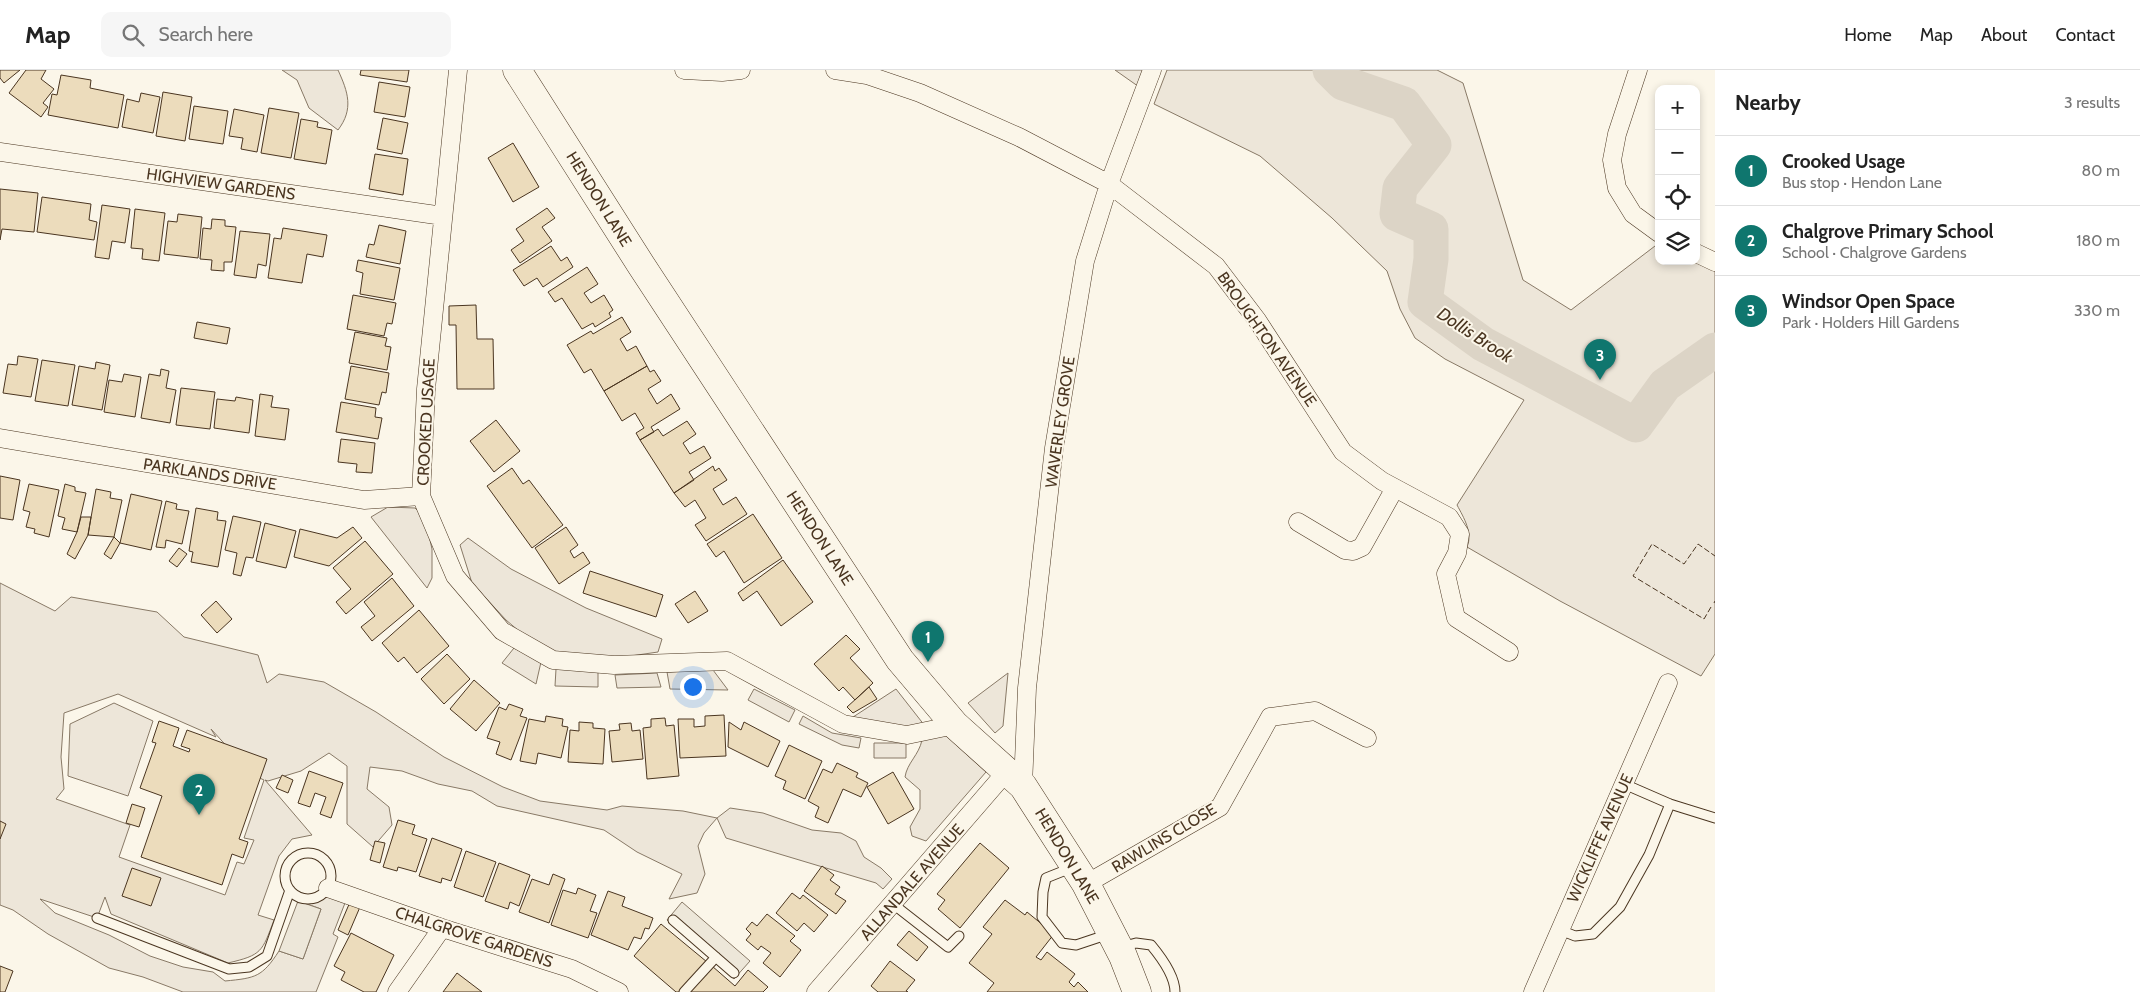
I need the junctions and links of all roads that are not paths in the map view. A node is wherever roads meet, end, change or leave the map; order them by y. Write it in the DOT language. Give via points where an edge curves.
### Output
graph roads {
  1 [pos="458,70"];
  2 [pos="516,70"];
  3 [pos="684,70"];
  4 [pos="741,70"];
  5 [pos="835,70"];
  6 [pos="1152,70"];
  7 [pos="1638,70"];
  8 [pos="0,152"];
  9 [pos="1109,184"];
  10 [pos="443,216"];
  11 [pos="1655,230"];
  12 [pos="1700,255"];
  13 [pos="1715,262"];
  14 [pos="0,438"];
  15 [pos="1394,488"];
  16 [pos="422,496"];
  17 [pos="1298,522"];
  18 [pos="1509,652"];
  19 [pos="1668,683"];
  20 [pos="955,725"];
  21 [pos="1367,738"];
  22 [pos="1015,778"];
  23 [pos="1624,784"];
  24 [pos="1670,804"];
  25 [pos="1715,818"];
  26 [pos="1080,875"];
  27 [pos="328,888"];
  28 [pos="290,890"];
  29 [pos="893,904"];
  30 [pos="97,918"];
  31 [pos="673,920"];
  32 [pos="442,928"];
  33 [pos="1560,930"];
  34 [pos="958,936"];
  35 [pos="1115,940"];
  36 [pos="716,957"];
  37 [pos="734,973"];
  38 [pos="397,992"];
  39 [pos="618,992"];
  40 [pos="684,992"];
  41 [pos="816,992"];
  42 [pos="1137,992"];
  43 [pos="1175,992"];
  44 [pos="1533,992"];
  1 -- 10 [label="street, CROOKED USAGE"];
  2 -- 20 [label="main road, HENDON LANE" via="895,652"];
  3 -- 4 [label="street"];
  5 -- 9 [label="street, BROUGHTON AVENUE" via="867,75 920,93 1019,137"];
  6 -- 9 [label="street, WAVERLEY GROVE"];
  7 -- 11 [label="street" via="1612,160 1617,188 1632,214"];
  8 -- 10 [label="street, HIGHVIEW GARDENS"];
  9 -- 15 [label="street, BROUGHTON AVENUE" via="1216,266 1257,320 1343,452"];
  9 -- 22 [label="street, WAVERLEY GROVE" via="1085,261 1054,448"];
  10 -- 16 [label="street, CROOKED USAGE" via="426,389"];
  12 -- 13 [label="street"];
  14 -- 16 [label="street, PARKLANDS DRIVE" via="364,500"];
  15 -- 17 [label="street" via="1362,547 1353,552"];
  15 -- 18 [label="street, BROUGHTON AVENUE" via="1449,517 1460,534 1457,552 1446,574 1456,618"];
  16 -- 20 [label="street, CROOKED USAGE" via="455,576 502,632 553,660 614,665 727,661 843,724 907,735"];
  19 -- 23 [label="street, WICKLIFFE AVENUE"];
  20 -- 22 [label="main road, HENDON LANE"];
  21 -- 26 [label="street, RAWLINS CLOSE" via="1315,710 1270,717 1220,806"];
  22 -- 26 [label="main road, HENDON LANE"];
  22 -- 29 [label="street, ALLANDALE AVENUE"];
  23 -- 24 [label="lane"];
  23 -- 33 [label="street, WICKLIFFE AVENUE"];
  24 -- 25 [label="lane"];
  24 -- 33 [label="lane" via="1649,855 1620,907 1593,934 1575,936"];
  26 -- 35 [label="main road, HENDON LANE"];
  26 -- 35 [label="lane" via="1046,878 1042,917 1062,943 1076,945"];
  27 -- 28 [label="lane" via="311,898 296,895"];
  27 -- 28 [label="lane" via="331,880 328,864 317,854 306,853 298,855 287,867 285,876"];
  27 -- 32 [label="street, CHALGROVE GARDENS"];
  28 -- 30 [label="lane" via="268,956 249,967 229,969"];
  29 -- 34 [label="lane" via="948,947"];
  29 -- 41 [label="street, ALLANDALE AVENUE"];
  31 -- 36 [label="lane"];
  32 -- 38 [label="street"];
  32 -- 39 [label="street, CHALGROVE GARDENS" via="572,969"];
  33 -- 44 [label="street, WICKLIFFE AVENUE"];
  35 -- 42 [label="main road, HENDON LANE"];
  35 -- 43 [label="lane" via="1151,945 1161,957"];
  36 -- 37 [label="lane"];
  36 -- 40 [label="lane"];
}
